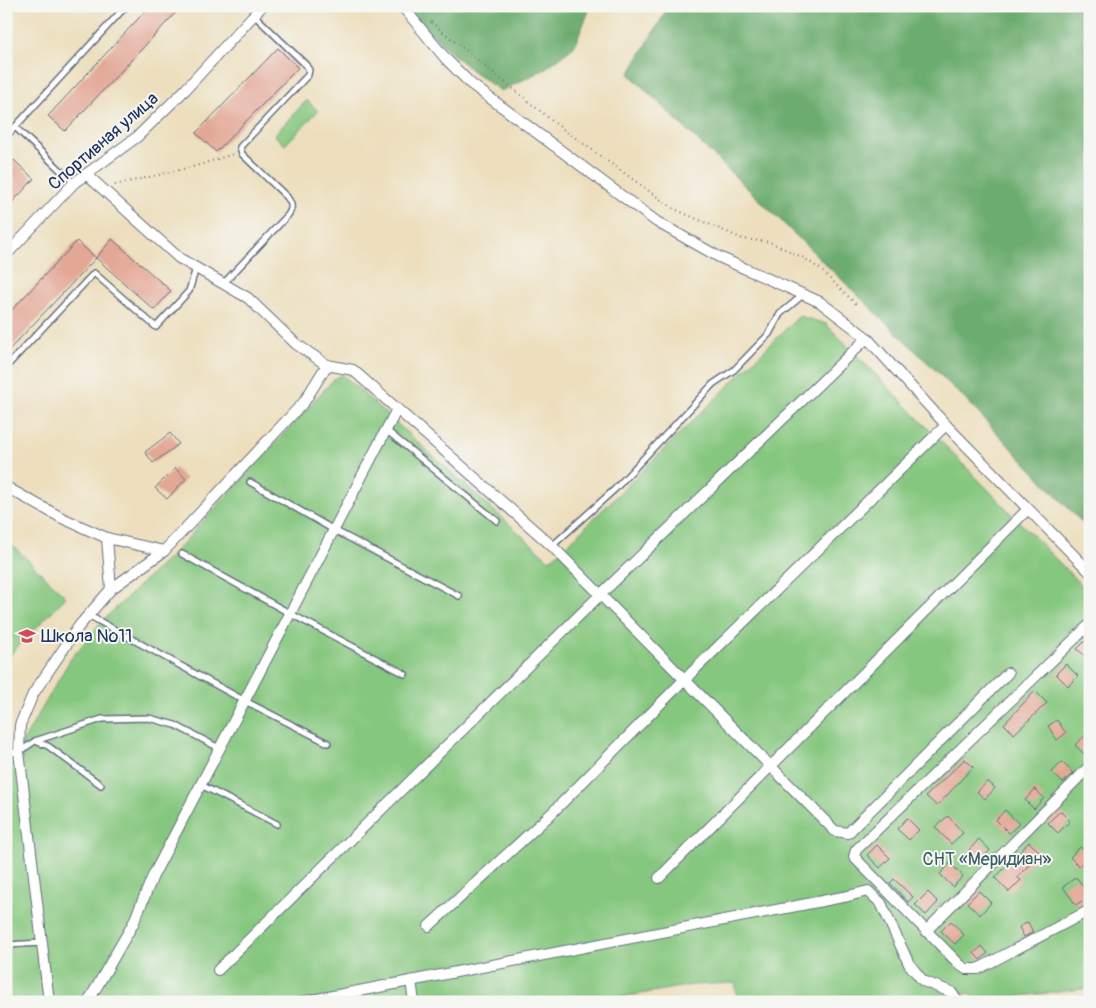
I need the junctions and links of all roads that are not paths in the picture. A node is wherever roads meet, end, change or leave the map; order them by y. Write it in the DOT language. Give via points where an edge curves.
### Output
graph roads {
  1 [pos="126,6"];
  2 [pos="262,6"];
  3 [pos="402,6"];
  4 [pos="254,15"];
  5 [pos="15,127"];
  6 [pos="6,137"];
  7 [pos="86,174"];
  8 [pos="74,183"];
  9 [pos="6,255"];
  10 [pos="196,268"];
  11 [pos="224,284"];
  12 [pos="804,295"];
  13 [pos="867,338"];
  14 [pos="327,365"];
  15 [pos="6,367"];
  16 [pos="397,409"];
  17 [pos="946,424"];
  18 [pos="386,430"];
  19 [pos="250,482"];
  20 [pos="6,487"];
  21 [pos="1028,509"];
  22 [pos="497,521"];
  23 [pos="334,530"];
  24 [pos="107,538"];
  25 [pos="552,546"];
  26 [pos="164,551"];
  27 [pos="182,554"];
  28 [pos="1090,572"];
  29 [pos="111,589"];
  30 [pos="600,595"];
  31 [pos="459,596"];
  32 [pos="291,614"];
  33 [pos="88,615"];
  34 [pos="1090,624"];
  35 [pos="1008,673"];
  36 [pos="405,674"];
  37 [pos="684,680"];
  38 [pos="245,701"];
  39 [pos="35,741"];
  40 [pos="328,743"];
  41 [pos="220,748"];
  42 [pos="19,752"];
  43 [pos="6,753"];
  44 [pos="770,766"];
  45 [pos="1090,766"];
  46 [pos="100,785"];
  47 [pos="201,785"];
  48 [pos="277,824"];
  49 [pos="659,878"];
  50 [pos="1090,910"];
  51 [pos="429,926"];
  52 [pos="926,931"];
  53 [pos="42,943"];
  54 [pos="6,945"];
  55 [pos="218,970"];
  56 [pos="411,981"];
  57 [pos="49,1002"];
  58 [pos="88,1002"];
  59 [pos="302,1002"];
  60 [pos="414,1002"];
  61 [pos="958,1002"];
  1 -- 5 [label="lane"];
  2 -- 4 [label="street, Спортивная улица"];
  3 -- 12 [label="street" via="446,59 472,84 656,222 719,257"];
  4 -- 7 [label="street, Спортивная улица" via="137,137"];
  4 -- 11 [label="lane" via="309,70 308,75 242,144 240,152 287,197 292,203 292,210"];
  5 -- 6 [label="lane"];
  5 -- 8 [label="lane"];
  7 -- 8 [label="street, Спортивная улица"];
  7 -- 10 [label="street" via="180,258"];
  8 -- 9 [label="street, Спортивная улица"];
  10 -- 11 [label="street"];
  10 -- 15 [label="lane" via="189,291 156,327 94,273"];
  11 -- 14 [label="street" via="248,298 296,344"];
  12 -- 13 [label="street" via="820,302"];
  12 -- 25 [label="lane" via="780,314 769,334 734,370 713,384 615,489"];
  13 -- 17 [label="street"];
  13 -- 30 [label="street"];
  14 -- 16 [label="street" via="353,370"];
  14 -- 26 [label="street" via="304,402"];
  16 -- 18 [label="street"];
  16 -- 25 [label="street"];
  17 -- 21 [label="street"];
  17 -- 37 [label="street"];
  18 -- 22 [label="lane"];
  18 -- 23 [label="street"];
  19 -- 23 [label="lane"];
  20 -- 24 [label="street"];
  21 -- 28 [label="street"];
  21 -- 44 [label="street"];
  23 -- 31 [label="lane"];
  23 -- 32 [label="street"];
  24 -- 26 [label="street"];
  24 -- 29 [label="street"];
  25 -- 30 [label="street"];
  26 -- 29 [label="street"];
  27 -- 32 [label="lane"];
  29 -- 33 [label="street"];
  30 -- 37 [label="street"];
  30 -- 55 [label="street"];
  32 -- 36 [label="lane"];
  32 -- 38 [label="street"];
  33 -- 38 [label="lane"];
  33 -- 42 [label="street" via="33,694 20,725"];
  34 -- 52 [label="street" via="856,850 854,857 857,861"];
  35 -- 44 [label="street" via="848,833 835,831"];
  37 -- 44 [label="street"];
  37 -- 51 [label="street" via="552,813"];
  38 -- 40 [label="lane"];
  38 -- 41 [label="street"];
  39 -- 41 [label="lane" via="102,720 149,718 175,724"];
  39 -- 42 [label="lane"];
  39 -- 46 [label="lane" via="48,746"];
  41 -- 47 [label="street"];
  42 -- 43 [label="lane"];
  42 -- 53 [label="street"];
  44 -- 49 [label="street"];
  45 -- 52 [label="street"];
  47 -- 48 [label="lane"];
  47 -- 58 [label="street" via="154,876 134,924"];
  50 -- 52 [label="street" via="978,969 960,965"];
  53 -- 54 [label="lane"];
  53 -- 57 [label="street"];
  56 -- 59 [label="street"];
  56 -- 60 [label="street"];
  56 -- 61 [label="street" via="868,891 880,903 909,964 923,981 951,992"];
}
